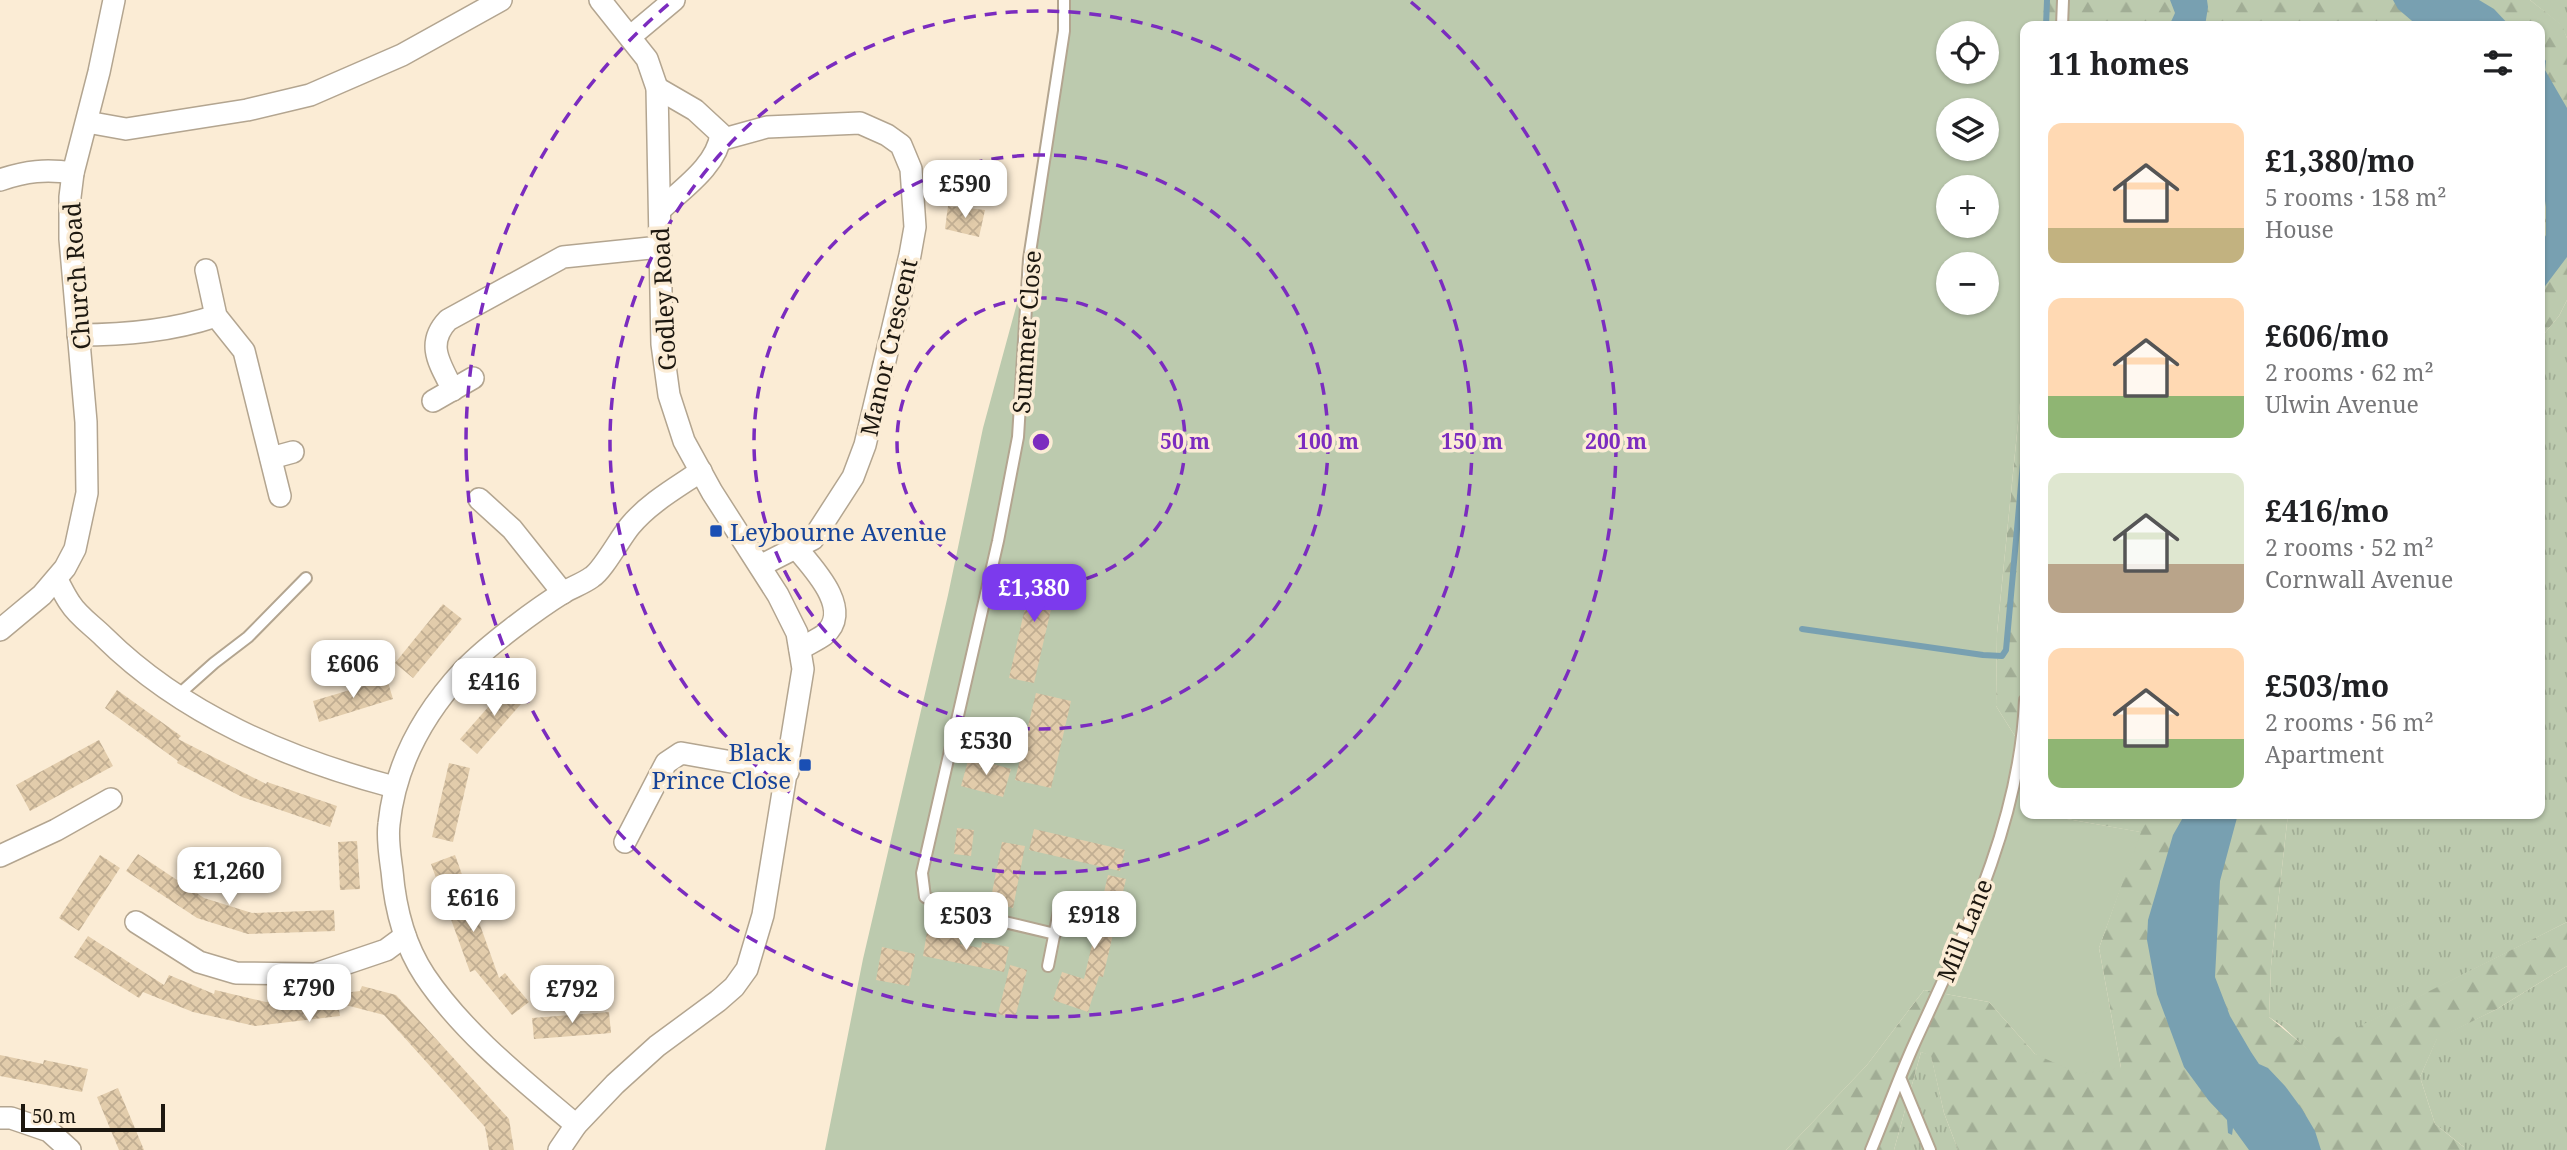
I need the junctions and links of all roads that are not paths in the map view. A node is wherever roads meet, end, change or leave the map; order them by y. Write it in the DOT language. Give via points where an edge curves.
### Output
graph roads {
  1 [pos="114,0"];
  2 [pos="501,0"];
  3 [pos="600,0"];
  4 [pos="674,0"];
  5 [pos="1064,0"];
  6 [pos="2063,0"];
  7 [pos="2062,21"];
  8 [pos="631,36"];
  9 [pos="657,88"];
  10 [pos="87,122"];
  11 [pos="720,140"];
  12 [pos="72,173"];
  13 [pos="0,180"];
  14 [pos="660,210"];
  15 [pos="660,247"];
  16 [pos="206,270"];
  17 [pos="216,316"];
  18 [pos="78,335"];
  19 [pos="473,378"];
  20 [pos="453,390"];
  21 [pos="433,401"];
  22 [pos="293,452"];
  23 [pos="271,458"];
  24 [pos="701,471"];
  25 [pos="280,496"];
  26 [pos="479,499"];
  27 [pos="797,549"];
  28 [pos="760,566"];
  29 [pos="306,578"];
  30 [pos="57,580"];
  31 [pos="563,593"];
  32 [pos="0,630"];
  33 [pos="800,649"];
  34 [pos="177,696"];
  35 [pos="2020,742"];
  36 [pos="788,772"];
  37 [pos="394,787"];
  38 [pos="111,799"];
  39 [pos="638,833"];
  40 [pos="0,856"];
  41 [pos="1061,901"];
  42 [pos="136,922"];
  43 [pos="1055,934"];
  44 [pos="405,936"];
  45 [pos="1048,966"];
  46 [pos="1901,1080"];
  47 [pos="0,1118"];
  48 [pos="576,1125"];
  49 [pos="1877,1136"];
  50 [pos="70,1150"];
  51 [pos="559,1150"];
  52 [pos="1871,1150"];
  53 [pos="1878,1150"];
  54 [pos="1930,1150"];
  1 -- 10 [label="street, Church Road"];
  2 -- 10 [label="street" via="402,55 310,95 126,129"];
  3 -- 8 [label="street, Godley Road"];
  4 -- 8 [label="street"];
  5 -- 43 [label="lane, Summer Close" via="1064,31 1029,259 1018,437 922,873 925,897 944,906"];
  6 -- 7 [label="lane"];
  8 -- 9 [label="street, Godley Road" via="647,59"];
  9 -- 11 [label="street" via="695,110 721,134"];
  9 -- 14 [label="street, Godley Road"];
  10 -- 12 [label="street, Church Road"];
  11 -- 14 [label="street" via="703,169"];
  11 -- 27 [label="street, Manor Crescent" via="767,127 860,123 901,145 911,169 915,226 866,444 836,506 813,539"];
  12 -- 13 [label="street" via="26,171"];
  12 -- 18 [label="street, Church Road" via="70,239"];
  14 -- 15 [label="street, Godley Road"];
  15 -- 20 [label="street" via="563,257 448,320 438,331 436,345"];
  15 -- 24 [label="street, Godley Road" via="662,344 669,395 684,441"];
  16 -- 17 [label="street"];
  17 -- 18 [label="street" via="155,331"];
  17 -- 23 [label="street" via="244,352"];
  18 -- 30 [label="street, Church Road" via="87,493 75,549"];
  19 -- 20 [label="street"];
  20 -- 21 [label="street"];
  22 -- 23 [label="street"];
  23 -- 25 [label="street"];
  24 -- 28 [label="street, Godley Road"];
  24 -- 31 [label="street" via="632,524 594,576"];
  26 -- 31 [label="street" via="512,528"];
  27 -- 28 [label="street, Manor Crescent"];
  27 -- 33 [label="street" via="834,603 834,623"];
  28 -- 33 [label="street, Godley Road" via="797,633"];
  29 -- 34 [label="lane" via="248,637"];
  30 -- 32 [label="street, Church Road"];
  30 -- 34 [label="street" via="70,604 122,656"];
  31 -- 37 [label="street" via="465,669 426,717"];
  33 -- 36 [label="street, Godley Road" via="803,669"];
  34 -- 37 [label="street" via="259,741"];
  35 -- 46 [label="lane, Mill Lane" via="2016,776 1989,869"];
  36 -- 39 [label="street" via="681,753 666,763"];
  36 -- 48 [label="street, Godley Road" via="763,915 747,969 734,987 649,1054"];
  37 -- 44 [label="street" via="388,827 394,893"];
  38 -- 40 [label="street"];
  41 -- 43 [label="lane"];
  42 -- 44 [label="street" via="199,962 236,973 315,974 386,950"];
  43 -- 45 [label="lane"];
  44 -- 48 [label="street" via="425,975 461,1020"];
  46 -- 49 [label="lane, Mill Lane"];
  46 -- 54 [label="lane"];
  47 -- 50 [label="street" via="49,1131"];
  48 -- 51 [label="street, Godley Road"];
  49 -- 52 [label="lane, Mill Lane"];
  49 -- 53 [label="lane"];
}
